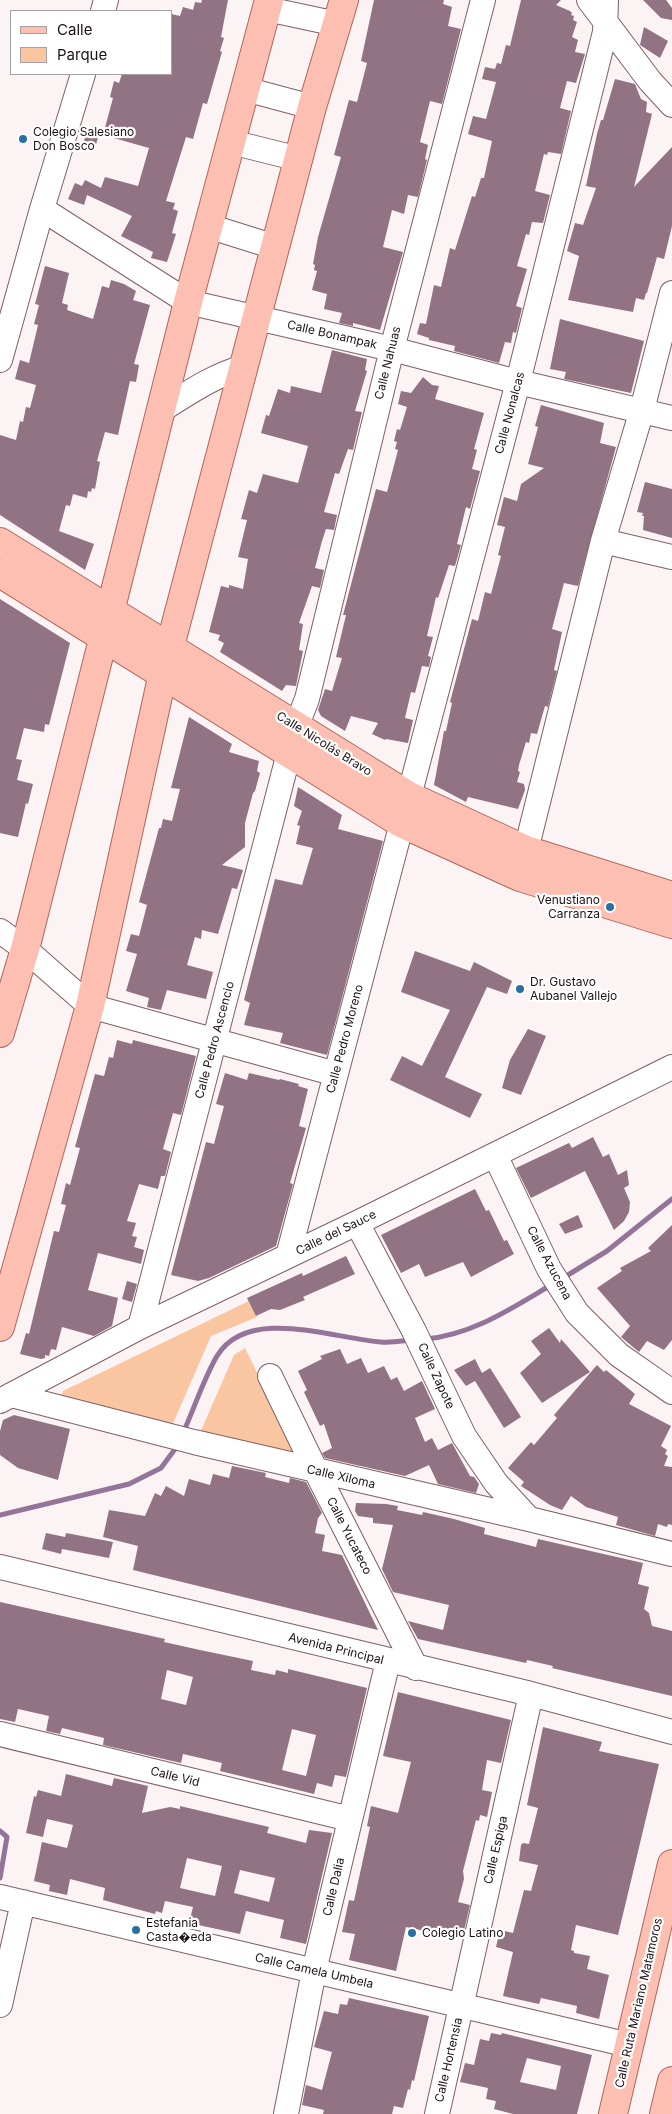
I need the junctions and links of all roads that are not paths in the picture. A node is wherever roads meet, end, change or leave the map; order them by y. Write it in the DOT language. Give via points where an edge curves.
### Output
graph roads {
  1 [pos="483,0"];
  2 [pos="589,0"];
  3 [pos="606,0"];
  4 [pos="268,4"];
  5 [pos="341,12"];
  6 [pos="605,23"];
  7 [pos="83,75"];
  8 [pos="245,89"];
  9 [pos="672,105"];
  10 [pos="312,107"];
  11 [pos="231,142"];
  12 [pos="299,159"];
  13 [pos="42,209"];
  14 [pos="208,226"];
  15 [pos="275,247"];
  16 [pos="672,293"];
  17 [pos="188,302"];
  18 [pos="257,317"];
  19 [pos="392,348"];
  20 [pos="0,360"];
  21 [pos="244,367"];
  22 [pos="518,382"];
  23 [pos="161,410"];
  24 [pos="642,410"];
  25 [pos="672,418"];
  26 [pos="603,541"];
  27 [pos="0,542"];
  28 [pos="672,557"];
  29 [pos="0,573"];
  30 [pos="108,624"];
  31 [pos="167,660"];
  32 [pos="296,727"];
  33 [pos="289,753"];
  34 [pos="409,796"];
  35 [pos="401,823"];
  36 [pos="526,850"];
  37 [pos="672,896"];
  38 [pos="672,924"];
  39 [pos="0,931"];
  40 [pos="26,949"];
  41 [pos="90,1006"];
  42 [pos="0,1033"];
  43 [pos="215,1040"];
  44 [pos="672,1067"];
  45 [pos="336,1074"];
  46 [pos="495,1155"];
  47 [pos="358,1223"];
  48 [pos="288,1256"];
  49 [pos="0,1327"];
  50 [pos="140,1327"];
  51 [pos="270,1376"];
  52 [pos="672,1392"];
  53 [pos="5,1398"];
  54 [pos="316,1471"];
  55 [pos="529,1518"];
  56 [pos="672,1554"];
  57 [pos="0,1567"];
  58 [pos="388,1661"];
  59 [pos="416,1668"];
  60 [pos="531,1694"];
  61 [pos="672,1732"];
  62 [pos="0,1734"];
  63 [pos="350,1820"];
  64 [pos="672,1864"];
  65 [pos="11,1900"];
  66 [pos="314,1971"];
  67 [pos="0,2005"];
  68 [pos="462,2005"];
  69 [pos="629,2045"];
  70 [pos="672,2081"];
  71 [pos="286,2114"];
  72 [pos="437,2114"];
  73 [pos="613,2114"];
  74 [pos="664,2114"];
  1 -- 19 [label="street, Calle Nahuas"];
  2 -- 6 [label="street"];
  3 -- 6 [label="street, Calle Nonalcas"];
  4 -- 5 [label="street"];
  4 -- 8 [label="main road"];
  5 -- 10 [label="main road"];
  6 -- 9 [label="street"];
  6 -- 22 [label="street, Calle Nonalcas"];
  7 -- 13 [label="street"];
  8 -- 10 [label="street"];
  8 -- 11 [label="main road"];
  10 -- 12 [label="main road"];
  11 -- 12 [label="street"];
  11 -- 14 [label="main road"];
  12 -- 15 [label="main road"];
  13 -- 17 [label="street, Calle Bonampak"];
  13 -- 20 [label="street"];
  14 -- 15 [label="street"];
  14 -- 17 [label="main road"];
  15 -- 18 [label="main road"];
  16 -- 24 [label="street"];
  17 -- 18 [label="street, Calle Bonampak"];
  17 -- 23 [label="main road"];
  18 -- 19 [label="street, Calle Bonampak"];
  18 -- 21 [label="main road"];
  19 -- 22 [label="street, Calle Bonampak"];
  19 -- 32 [label="street, Calle Nahuas" via="307,699"];
  21 -- 23 [label="street" via="198,387"];
  21 -- 31 [label="main road"];
  22 -- 24 [label="street, Calle Bonampak"];
  22 -- 34 [label="street, Calle Nonalcas"];
  23 -- 30 [label="main road"];
  24 -- 25 [label="street, Calle Bonampak"];
  24 -- 26 [label="street"];
  26 -- 28 [label="street"];
  26 -- 36 [label="street"];
  27 -- 30 [label="main road, Calle Nicolás Bravo"];
  29 -- 30 [label="main road, Calle Nicolás Bravo"];
  30 -- 31 [label="main road, Calle Nicolás Bravo"];
  30 -- 40 [label="main road"];
  31 -- 32 [label="main road, Calle Nicolás Bravo"];
  31 -- 33 [label="main road, Calle Nicolás Bravo"];
  31 -- 41 [label="main road"];
  32 -- 34 [label="main road, Calle Nicolás Bravo"];
  33 -- 35 [label="main road, Calle Nicolás Bravo"];
  33 -- 43 [label="street, Calle Pedro Ascencio"];
  34 -- 35 [label="street, Calle Nonalcas"];
  34 -- 36 [label="main road, Calle Nicolás Bravo"];
  35 -- 38 [label="main road, Calle Nicolás Bravo" via="520,877"];
  35 -- 45 [label="street, Calle Pedro Moreno"];
  36 -- 37 [label="main road, Calle Nicolás Bravo"];
  39 -- 40 [label="street"];
  40 -- 41 [label="street"];
  40 -- 42 [label="main road"];
  41 -- 43 [label="street"];
  41 -- 49 [label="main road"];
  43 -- 45 [label="street"];
  43 -- 50 [label="street, Calle Pedro Ascencio"];
  44 -- 46 [label="street, Calle del Sauce"];
  45 -- 48 [label="street, Calle Pedro Moreno"];
  46 -- 47 [label="street, Calle del Sauce"];
  46 -- 52 [label="street, Calle Azucena" via="550,1269 578,1313 619,1355"];
  47 -- 48 [label="street, Calle del Sauce"];
  47 -- 55 [label="street, Calle Zapote" via="464,1436 496,1483"];
  48 -- 50 [label="street, Calle del Sauce"];
  50 -- 53 [label="street, Calle del Sauce"];
  51 -- 54 [label="street, Calle Yucateco"];
  53 -- 54 [label="street, Calle Xiloma"];
  54 -- 55 [label="street, Calle Xiloma"];
  54 -- 59 [label="street, Calle Yucateco"];
  55 -- 56 [label="street, Calle Xiloma"];
  57 -- 58 [label="street, Avenida Principal"];
  58 -- 59 [label="street, Avenida Principal"];
  58 -- 63 [label="street, Calle Dalia"];
  59 -- 60 [label="street, Avenida Principal"];
  60 -- 61 [label="street, Avenida Principal"];
  60 -- 68 [label="street, Calle Espiga"];
  62 -- 63 [label="street, Calle Vid"];
  63 -- 66 [label="street, Calle Dalia"];
  64 -- 69 [label="main road, Calle Ruta Mariano Matamoros"];
  65 -- 66 [label="street, Calle Camela Umbela"];
  65 -- 67 [label="street"];
  66 -- 68 [label="street, Calle Camela Umbela"];
  66 -- 71 [label="street, Calle Dalia"];
  68 -- 69 [label="street, Calle Camela Umbela"];
  68 -- 72 [label="street, Calle Hortensia"];
  69 -- 73 [label="main road, Calle Ruta Mariano Matamoros"];
  70 -- 74 [label="main road"];
}
